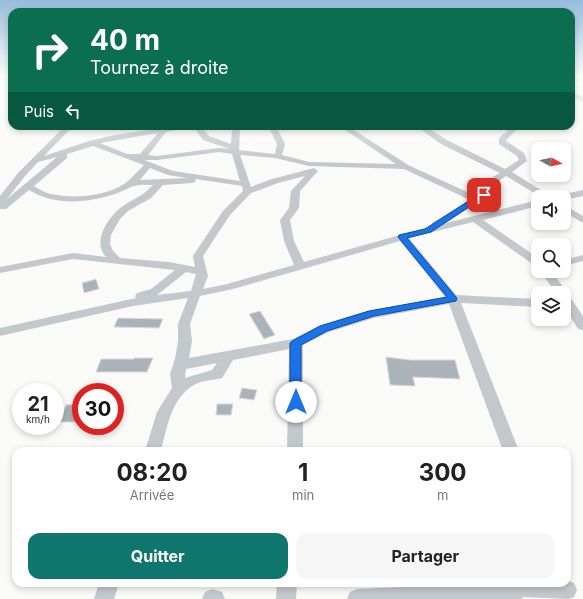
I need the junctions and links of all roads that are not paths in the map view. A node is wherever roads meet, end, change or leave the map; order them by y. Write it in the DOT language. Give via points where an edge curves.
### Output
graph roads {
  1 [pos="65,130"];
  2 [pos="164,130"];
  3 [pos="200,130"];
  4 [pos="236,130"];
  5 [pos="274,130"];
  6 [pos="349,130"];
  7 [pos="426,130"];
  8 [pos="512,130"];
  9 [pos="92,143"];
  10 [pos="73,149"];
  11 [pos="235,150"];
  12 [pos="278,157"];
  13 [pos="141,159"];
  14 [pos="36,160"];
  15 [pos="149,165"];
  16 [pos="339,165"];
  17 [pos="405,167"];
  18 [pos="312,172"];
  19 [pos="505,172"];
  20 [pos="205,178"];
  21 [pos="130,183"];
  22 [pos="160,183"];
  23 [pos="28,186"];
  24 [pos="247,187"];
  25 [pos="535,190"];
  26 [pos="583,193"];
  27 [pos="571,195"];
  28 [pos="476,199"];
  29 [pos="0,202"];
  30 [pos="531,205"];
  31 [pos="0,210"];
  32 [pos="571,212"];
  33 [pos="475,218"];
  34 [pos="583,220"];
  35 [pos="428,230"];
  36 [pos="402,237"];
  37 [pos="531,258"];
  38 [pos="583,258"];
  39 [pos="0,261"];
  40 [pos="117,261"];
  41 [pos="571,261"];
  42 [pos="23,264"];
  43 [pos="300,266"];
  44 [pos="185,268"];
  45 [pos="0,270"];
  46 [pos="201,272"];
  47 [pos="194,294"];
  48 [pos="453,299"];
  49 [pos="133,302"];
  50 [pos="531,303"];
  51 [pos="571,308"];
  52 [pos="583,326"];
  53 [pos="0,332"];
  54 [pos="296,343"];
  55 [pos="228,356"];
  56 [pos="180,365"];
  57 [pos="179,388"];
  58 [pos="153,447"];
  59 [pos="295,447"];
  60 [pos="509,447"];
  61 [pos="108,587"];
  62 [pos="287,587"];
  63 [pos="512,587"];
  64 [pos="567,591"];
  65 [pos="104,599"];
  66 [pos="212,599"];
  67 [pos="215,599"];
  68 [pos="286,599"];
  69 [pos="356,599"];
  70 [pos="513,599"];
  1 -- 14 [label="street"];
  2 -- 9 [label="street" via="135,133"];
  2 -- 13 [label="street"];
  3 -- 11 [label="street" via="206,138"];
  4 -- 11 [label="street"];
  5 -- 12 [label="street" via="281,144"];
  6 -- 17 [label="street"];
  7 -- 19 [label="street" via="444,142"];
  8 -- 19 [label="street" via="502,142 521,155 523,161"];
  9 -- 10 [label="street"];
  9 -- 13 [label="street"];
  10 -- 14 [label="street" via="55,157"];
  10 -- 23 [label="street"];
  11 -- 12 [label="street"];
  11 -- 13 [label="street"];
  11 -- 24 [label="street"];
  12 -- 16 [label="street" via="309,164"];
  13 -- 15 [label="street"];
  14 -- 29 [label="street"];
  15 -- 20 [label="street" via="171,173"];
  15 -- 21 [label="street"];
  16 -- 17 [label="street"];
  16 -- 18 [label="street"];
  17 -- 28 [label="street"];
  18 -- 24 [label="street"];
  18 -- 43 [label="street" via="296,191 294,208 285,220 289,241"];
  19 -- 25 [label="street"];
  19 -- 28 [label="street" via="496,179 491,190"];
  20 -- 22 [label="street"];
  20 -- 24 [label="street"];
  21 -- 22 [label="street"];
  21 -- 23 [label="street" via="112,193 73,198 47,196"];
  22 -- 40 [label="street" via="148,196 125,209 110,226 105,244 108,252"];
  23 -- 31 [label="street"];
  24 -- 46 [label="street" via="226,213 198,256"];
  26 -- 27 [label="street"];
  28 -- 35 [label="street"];
  30 -- 33 [label="street"];
  32 -- 34 [label="street"];
  33 -- 35 [label="street"];
  33 -- 37 [label="street"];
  35 -- 36 [label="street"];
  36 -- 43 [label="street"];
  36 -- 48 [label="street"];
  38 -- 41 [label="street"];
  39 -- 42 [label="street"];
  40 -- 42 [label="street" via="73,256"];
  40 -- 44 [label="street"];
  42 -- 45 [label="street"];
  43 -- 47 [label="street" via="229,287"];
  44 -- 46 [label="street"];
  44 -- 49 [label="street" via="155,292 144,294"];
  46 -- 47 [label="street" via="202,276"];
  47 -- 49 [label="street"];
  47 -- 56 [label="street" via="184,324 185,341"];
  48 -- 50 [label="street"];
  48 -- 54 [label="street" via="372,314 324,329"];
  48 -- 60 [label="street"];
  49 -- 53 [label="street"];
  51 -- 52 [label="street"];
  54 -- 55 [label="street"];
  54 -- 59 [label="street"];
  55 -- 56 [label="street"];
  55 -- 57 [label="street" via="217,374 190,380"];
  56 -- 57 [label="street" via="177,374"];
  57 -- 58 [label="street" via="167,406"];
  61 -- 65 [label="street"];
  62 -- 68 [label="street"];
  63 -- 64 [label="street"];
  66 -- 67 [label="street"];
  69 -- 70 [label="street" via="464,594"];
}
